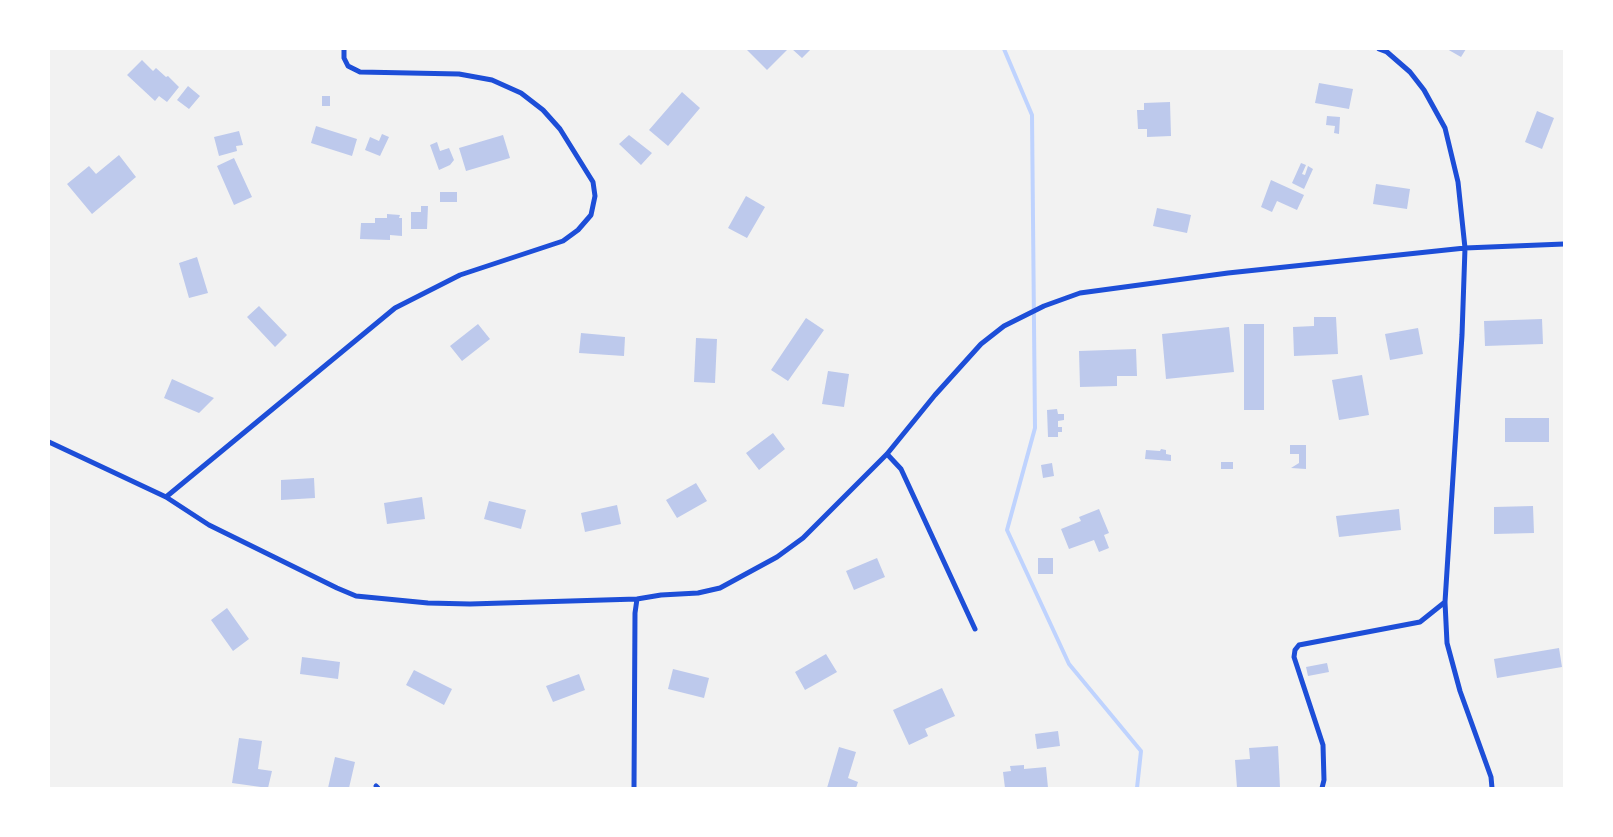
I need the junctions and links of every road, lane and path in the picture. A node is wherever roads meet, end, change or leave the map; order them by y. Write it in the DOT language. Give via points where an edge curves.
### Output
graph roads {
  1 [pos="344,49"];
  2 [pos="1379,49"];
  3 [pos="1564,244"];
  4 [pos="1465,248"];
  5 [pos="49,442"];
  6 [pos="887,454"];
  7 [pos="166,497"];
  8 [pos="637,599"];
  9 [pos="1445,602"];
  10 [pos="976,629"];
  11 [pos="634,788"];
  12 [pos="1322,788"];
  13 [pos="1492,788"];
  1 -- 7 [label="street" via="348,66 360,72 459,74 492,80 521,93 560,129 593,182 591,215 563,241 460,275 395,308"];
  2 -- 4 [label="street" via="1410,72 1424,90 1444,128 1458,182"];
  3 -- 4 [label="street"];
  4 -- 6 [label="street" via="1228,273 1080,293 1004,326 981,344"];
  4 -- 9 [label="street"];
  5 -- 7 [label="street"];
  6 -- 8 [label="street" via="816,527 776,557 720,588"];
  6 -- 10 [label="street" via="901,469"];
  7 -- 8 [label="street" via="209,525 356,596 470,604"];
  8 -- 11 [label="street"];
  9 -- 12 [label="street" via="1420,622 1299,645 1295,650 1294,658 1323,745"];
  9 -- 13 [label="street" via="1447,643"];
}
